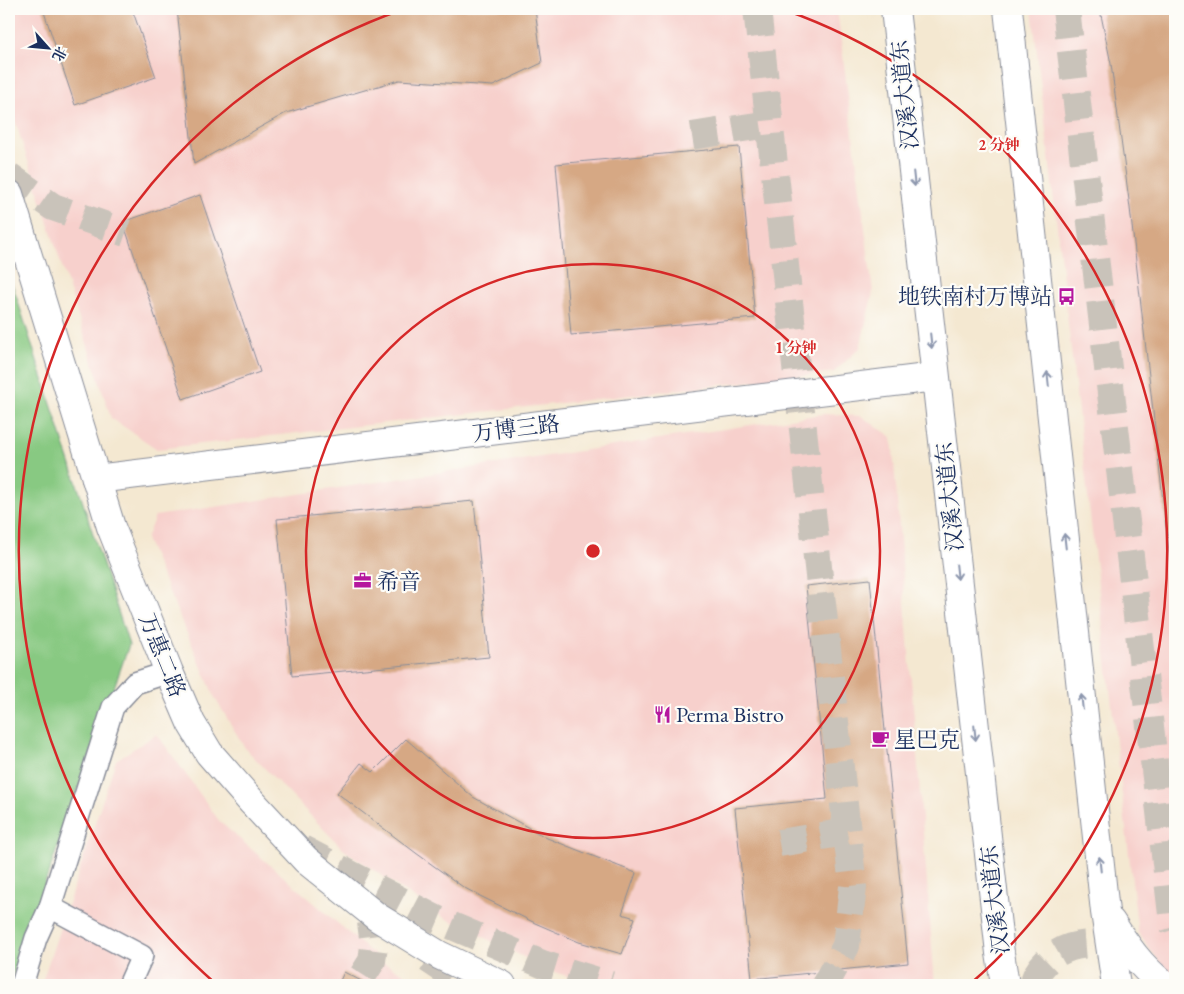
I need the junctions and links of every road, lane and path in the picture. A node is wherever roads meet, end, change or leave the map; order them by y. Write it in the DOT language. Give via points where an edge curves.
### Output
graph roads {
  1 [pos="895,9"];
  2 [pos="1008,9"];
  3 [pos="9,194"];
  4 [pos="935,377"];
  5 [pos="96,479"];
  6 [pos="169,672"];
  7 [pos="50,907"];
  8 [pos="1105,912"];
  9 [pos="1000,952"];
  10 [pos="22,985"];
  11 [pos="129,985"];
  12 [pos="502,985"];
  13 [pos="987,985"];
  14 [pos="1005,985"];
  15 [pos="1116,985"];
  16 [pos="1164,985"];
  1 -- 4 [label="main road, 汉溪大道东, one-way"];
  8 -- 2 [label="main road, one-way"];
  3 -- 5 [label="main road, 万惠二路"];
  4 -- 5 [label="main road, 万博三路"];
  4 -- 9 [label="main road, 汉溪大道东, one-way"];
  5 -- 6 [label="main road, 万惠二路" via="111,527"];
  6 -- 7 [label="street" via="135,683 114,707"];
  6 -- 12 [label="main road, 万惠二路" via="191,724 209,753 306,860 378,917 439,955"];
  7 -- 10 [label="street" via="36,938"];
  7 -- 11 [label="street" via="142,956"];
  8 -- 15 [label="main road"];
  8 -- 16 [label="main road" via="1130,951"];
  9 -- 13 [label="main road"];
  9 -- 14 [label="main road, 汉溪大道东"];
}
